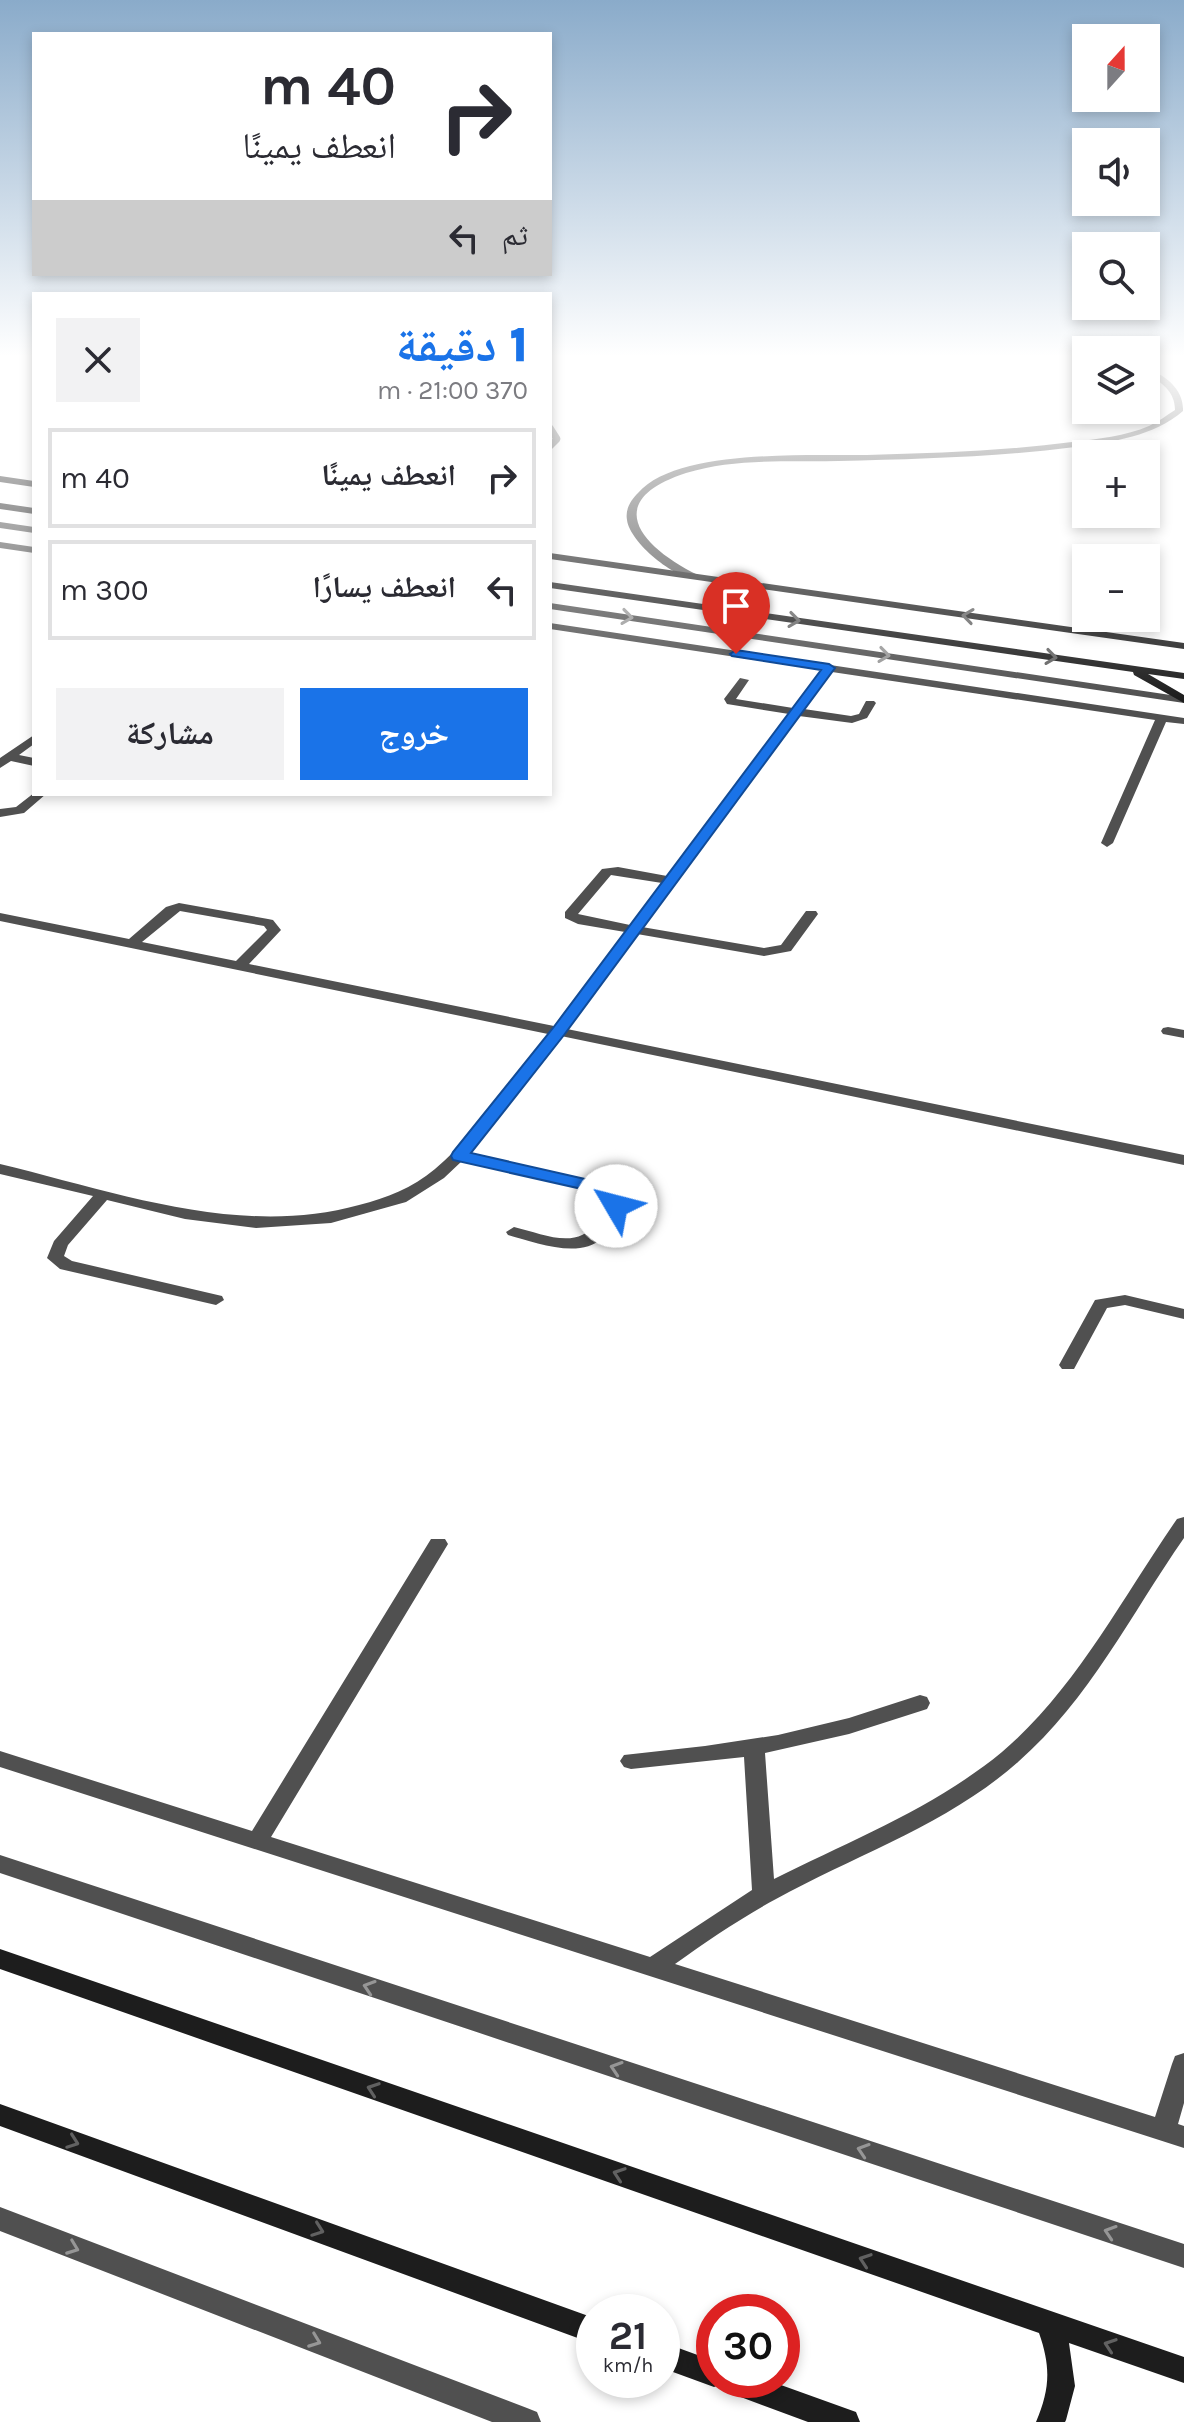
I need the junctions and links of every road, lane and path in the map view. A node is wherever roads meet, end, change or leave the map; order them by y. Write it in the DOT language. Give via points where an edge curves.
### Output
graph roads {
  1 [pos="688,471"];
  2 [pos="0,479"];
  3 [pos="32,484"];
  4 [pos="0,506"];
  5 [pos="32,512"];
  6 [pos="32,512"];
  7 [pos="0,514"];
  8 [pos="0,525"];
  9 [pos="32,530"];
  10 [pos="0,545"];
  11 [pos="32,550"];
  12 [pos="552,556"];
  13 [pos="694,577"];
  14 [pos="552,585"];
  15 [pos="552,606"];
  16 [pos="552,626"];
  17 [pos="1184,646"];
  18 [pos="829,668"];
  19 [pos="1130,668"];
  20 [pos="1184,676"];
  21 [pos="744,680"];
  22 [pos="1184,700"];
  23 [pos="870,703"];
  24 [pos="796,712"];
  25 [pos="1162,718"];
  26 [pos="1184,721"];
  27 [pos="32,740"];
  28 [pos="4,761"];
  29 [pos="32,762"];
  30 [pos="38,796"];
  31 [pos="0,813"];
  32 [pos="1107,843"];
  33 [pos="670,880"];
  34 [pos="811,914"];
  35 [pos="0,917"];
  36 [pos="633,930"];
  37 [pos="132,944"];
  38 [pos="239,966"];
  39 [pos="558,1031"];
  40 [pos="1168,1031"];
  41 [pos="1184,1034"];
  42 [pos="459,1156"];
  43 [pos="1184,1160"];
  44 [pos="0,1169"];
  45 [pos="103,1195"];
  46 [pos="514,1232"];
  47 [pos="216,1300"];
  48 [pos="1184,1314"];
  49 [pos="1068,1365"];
  50 [pos="1183,1527"];
  51 [pos="438,1544"];
  52 [pos="920,1703"];
  53 [pos="754,1749"];
  54 [pos="0,1759"];
  55 [pos="631,1761"];
  56 [pos="257,1841"];
  57 [pos="0,1864"];
  58 [pos="764,1895"];
  59 [pos="0,1959"];
  60 [pos="652,1968"];
  61 [pos="1184,2064"];
  62 [pos="0,2115"];
  63 [pos="1174,2134"];
  64 [pos="0,2219"];
  65 [pos="1184,2256"];
  66 [pos="576,2324"];
  67 [pos="1049,2324"];
  68 [pos="1184,2370"];
  69 [pos="780,2398"];
  70 [pos="527,2422"];
  71 [pos="846,2422"];
  72 [pos="1050,2422"];
  1 -- 13 [label="street" via="646,490 635,505 632,523 652,554"];
  2 -- 3 [label="street"];
  4 -- 5 [label="street"];
  6 -- 7 [label="street"];
  8 -- 9 [label="street"];
  10 -- 11 [label="street"];
  12 -- 13 [label="street"];
  17 -- 13 [label="street, one-way"];
  14 -- 19 [label="street, one-way"];
  15 -- 22 [label="street, one-way"];
  16 -- 18 [label="street"];
  18 -- 24 [label="street"];
  18 -- 25 [label="street"];
  19 -- 20 [label="street"];
  19 -- 22 [label="street"];
  21 -- 24 [label="street" via="731,702"];
  23 -- 24 [label="street" via="863,716 852,720"];
  24 -- 33 [label="street"];
  25 -- 26 [label="street"];
  25 -- 32 [label="street"];
  27 -- 28 [label="street"];
  28 -- 29 [label="street"];
  30 -- 31 [label="street" via="20,810"];
  33 -- 36 [label="street"];
  33 -- 36 [label="street" via="607,872 570,915"];
  34 -- 36 [label="street" via="786,948 764,952"];
  35 -- 37 [label="street"];
  36 -- 39 [label="street"];
  37 -- 38 [label="street"];
  37 -- 38 [label="street" via="179,907 268,923 274,930 270,936"];
  38 -- 39 [label="street"];
  39 -- 42 [label="street"];
  39 -- 43 [label="street"];
  40 -- 41 [label="street"];
  42 -- 45 [label="street" via="400,1199 331,1218 256,1223"];
  42 -- 46 [label="street" via="601,1188 616,1197 616,1206 595,1236 583,1243"];
  44 -- 45 [label="street"];
  45 -- 47 [label="street" via="60,1244 55,1258"];
  48 -- 49 [label="street" via="1125,1300 1101,1304"];
  50 -- 58 [label="street" via="1087,1674 1010,1757 959,1795"];
  51 -- 56 [label="street"];
  52 -- 53 [label="street"];
  53 -- 55 [label="street"];
  53 -- 58 [label="street"];
  54 -- 56 [label="street"];
  56 -- 60 [label="street"];
  65 -- 57 [label="street, one-way"];
  58 -- 60 [label="street"];
  67 -- 59 [label="street, one-way"];
  60 -- 63 [label="street"];
  61 -- 63 [label="street"];
  62 -- 66 [label="street, one-way"];
  64 -- 70 [label="street, one-way"];
  68 -- 67 [label="street, one-way"];
  67 -- 72 [label="street" via="1061,2369 1061,2393"];
  69 -- 71 [label="street"];
}
